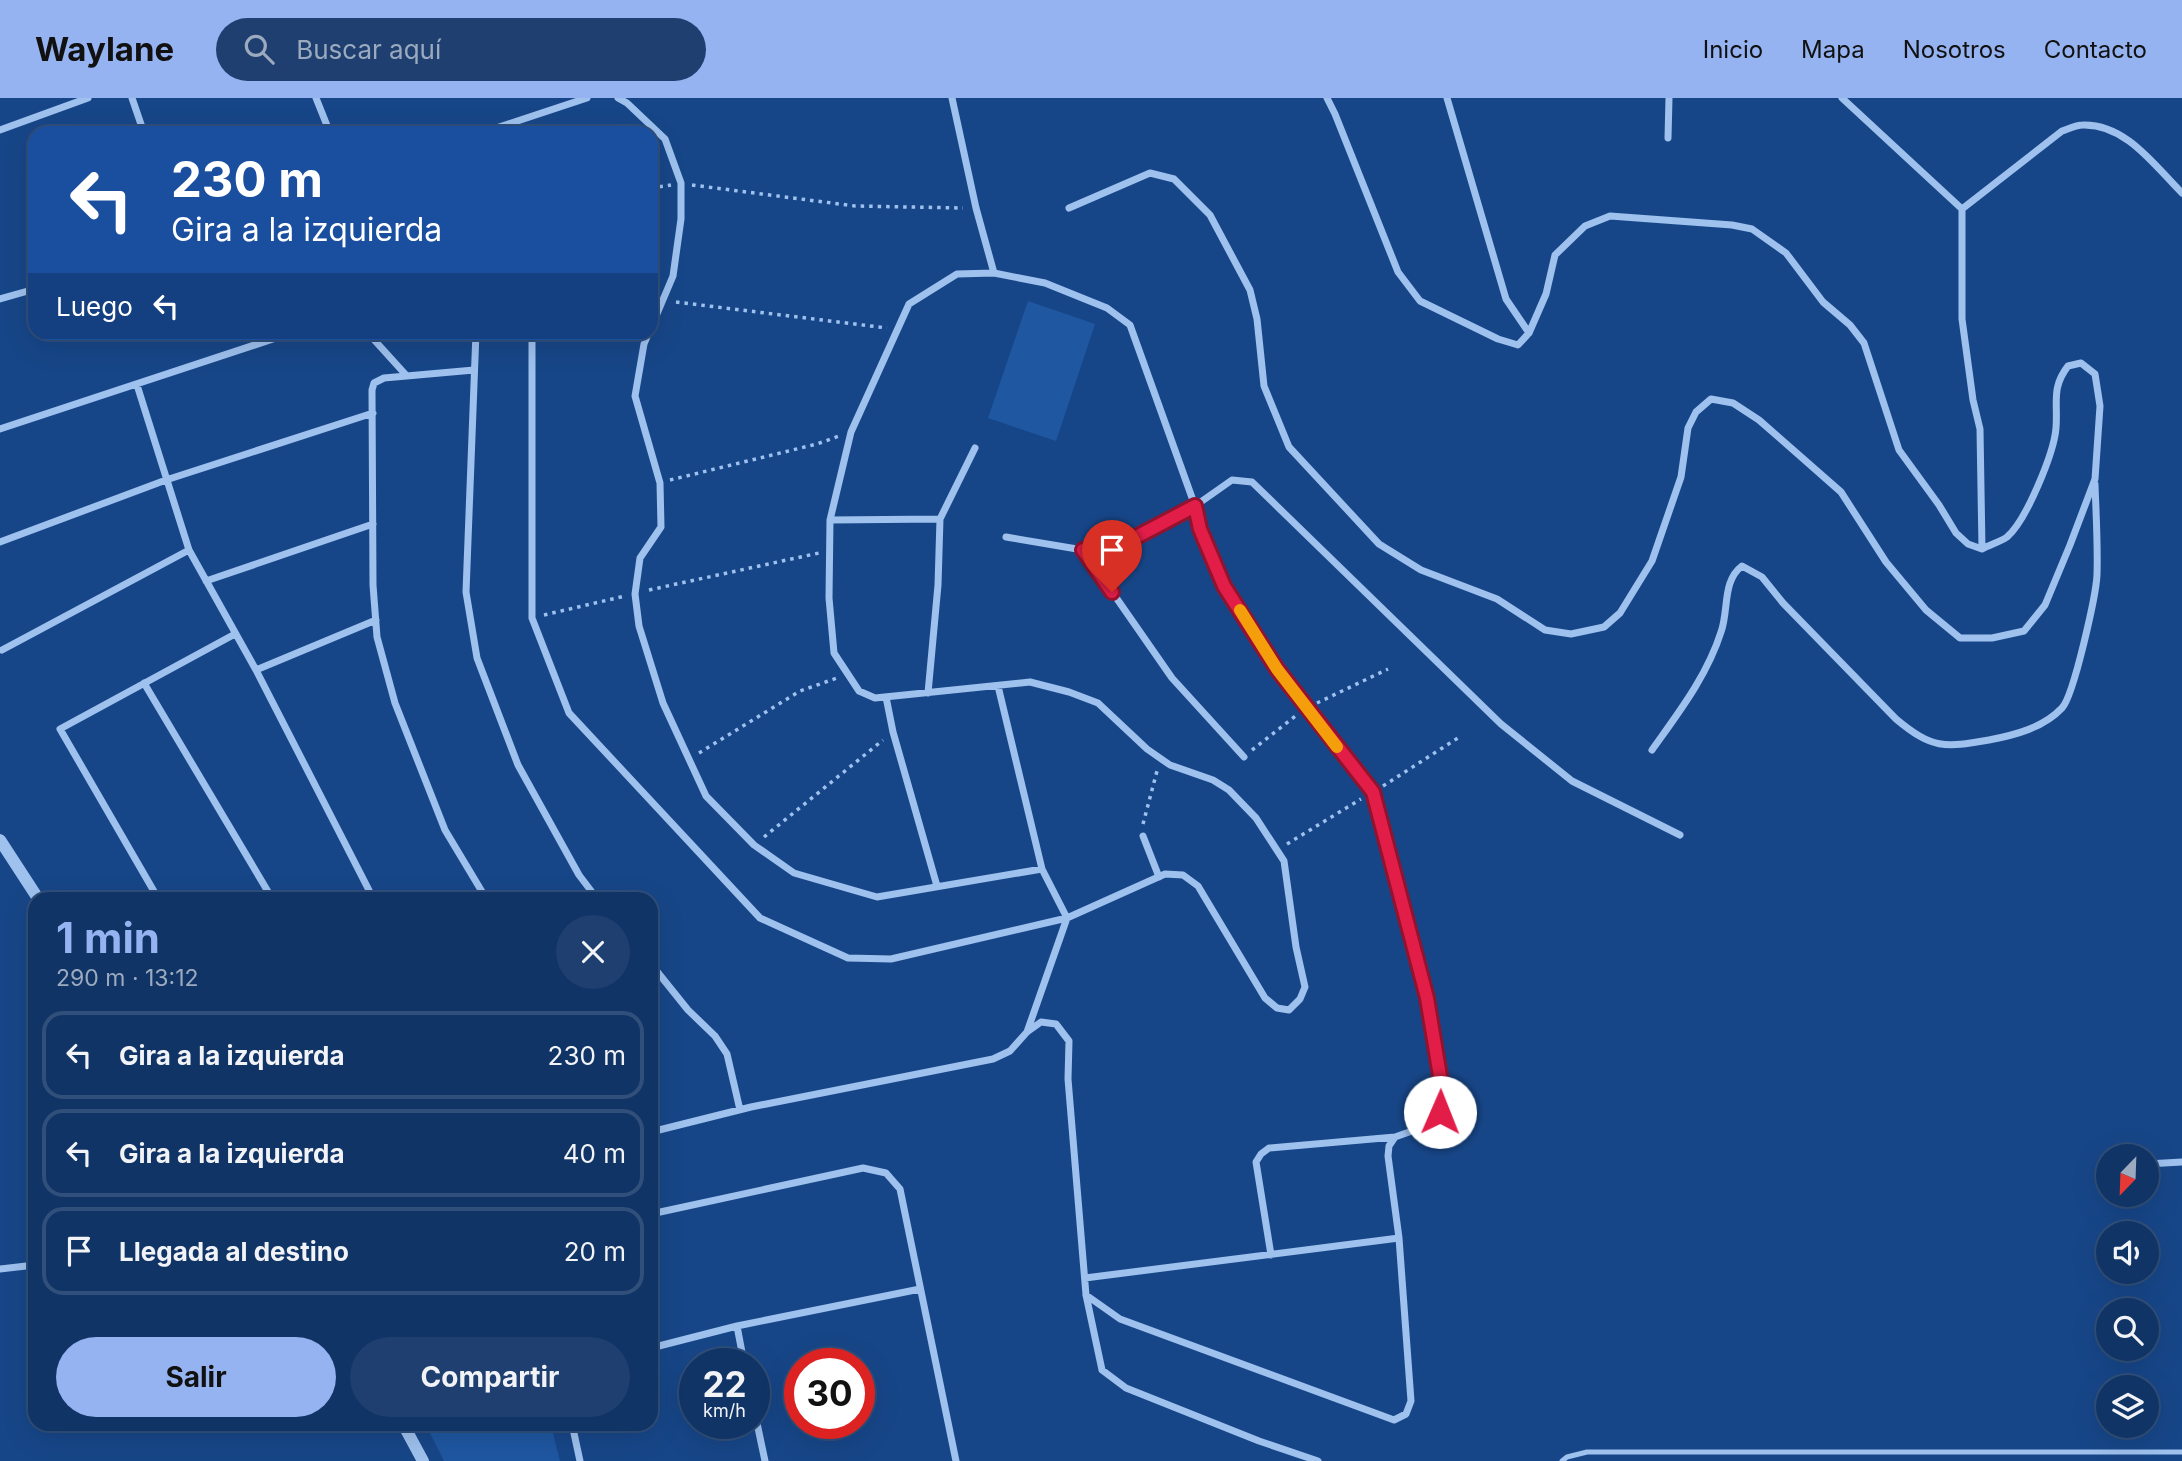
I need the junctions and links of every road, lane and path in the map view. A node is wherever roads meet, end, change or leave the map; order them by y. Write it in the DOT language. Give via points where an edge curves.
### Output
graph roads {
  1 [pos="88,98"];
  2 [pos="132,98"];
  3 [pos="316,98"];
  4 [pos="587,98"];
  5 [pos="618,98"];
  6 [pos="952,98"];
  7 [pos="1327,98"];
  8 [pos="1447,98"];
  9 [pos="1669,98"];
  10 [pos="1842,98"];
  11 [pos="142,126"];
  12 [pos="327,126"];
  13 [pos="502,126"];
  14 [pos="651,126"];
  15 [pos="1,127"];
  16 [pos="658,132"];
  17 [pos="1668,138"];
  18 [pos="681,183"];
  19 [pos="658,187"];
  20 [pos="2182,192"];
  21 [pos="976,208"];
  22 [pos="1069,208"];
  23 [pos="1962,209"];
  24 [pos="994,273"];
  25 [pos="28,291"];
  26 [pos="0,299"];
  27 [pos="663,300"];
  28 [pos="658,312"];
  29 [pos="896,329"];
  30 [pos="1529,333"];
  31 [pos="270,340"];
  32 [pos="374,340"];
  33 [pos="476,340"];
  34 [pos="532,340"];
  35 [pos="646,340"];
  36 [pos="474,370"];
  37 [pos="407,375"];
  38 [pos="137,385"];
  39 [pos="373,413"];
  40 [pos="0,429"];
  41 [pos="851,432"];
  42 [pos="975,448"];
  43 [pos="2095,479"];
  44 [pos="166,480"];
  45 [pos="660,483"];
  46 [pos="1195,506"];
  47 [pos="940,519"];
  48 [pos="830,520"];
  49 [pos="373,524"];
  50 [pos="1006,537"];
  51 [pos="0,542"];
  52 [pos="1982,548"];
  53 [pos="189,550"];
  54 [pos="1083,550"];
  55 [pos="828,551"];
  56 [pos="206,581"];
  57 [pos="635,594"];
  58 [pos="532,618"];
  59 [pos="376,620"];
  60 [pos="235,634"];
  61 [pos="2,650"];
  62 [pos="1388,669"];
  63 [pos="256,670"];
  64 [pos="848,674"];
  65 [pos="144,684"];
  66 [pos="998,686"];
  67 [pos="928,693"];
  68 [pos="886,697"];
  69 [pos="1307,708"];
  70 [pos="892,732"];
  71 [pos="1652,750"];
  72 [pos="1244,757"];
  73 [pos="689,759"];
  74 [pos="1161,759"];
  75 [pos="1680,835"];
  76 [pos="1143,836"];
  77 [pos="0,840"];
  78 [pos="754,845"];
  79 [pos="1042,869"];
  80 [pos="1159,877"];
  81 [pos="937,886"];
  82 [pos="34,892"];
  83 [pos="154,892"];
  84 [pos="268,892"];
  85 [pos="370,892"];
  86 [pos="482,892"];
  87 [pos="592,892"];
  88 [pos="1067,918"];
  89 [pos="658,973"];
  90 [pos="1027,1032"];
  91 [pos="740,1110"];
  92 [pos="658,1130"];
  93 [pos="1395,1137"];
  94 [pos="2182,1162"];
  95 [pos="2160,1163"];
  96 [pos="658,1212"];
  97 [pos="1399,1238"];
  98 [pos="1271,1255"];
  99 [pos="28,1266"];
  100 [pos="0,1269"];
  101 [pos="1084,1278"];
  102 [pos="920,1289"];
  103 [pos="1086,1295"];
  104 [pos="737,1326"];
  105 [pos="658,1346"];
  106 [pos="741,1348"];
  107 [pos="407,1431"];
  108 [pos="574,1431"];
  109 [pos="760,1439"];
  110 [pos="2182,1452"];
  111 [pos="423,1461"];
  112 [pos="580,1461"];
  113 [pos="765,1461"];
  114 [pos="956,1461"];
  115 [pos="1318,1461"];
  116 [pos="1562,1461"];
  1 -- 15 [label="street"];
  2 -- 11 [label="street"];
  3 -- 12 [label="street"];
  4 -- 13 [label="street"];
  5 -- 14 [label="street"];
  6 -- 21 [label="street"];
  7 -- 30 [label="street" via="1398,272 1420,301 1518,345"];
  8 -- 30 [label="street" via="1506,299"];
  9 -- 17 [label="street"];
  10 -- 23 [label="street"];
  16 -- 18 [label="street" via="665,139"];
  18 -- 19 [label="path"];
  18 -- 21 [label="path" via="855,206"];
  18 -- 27 [label="street" via="673,276"];
  20 -- 23 [label="street" via="2123,135 2082,125 2062,131"];
  21 -- 24 [label="street"];
  22 -- 43 [label="street" via="1150,173 1174,179 1210,215 1250,290 1264,386 1289,447 1379,544 1421,570 1497,599 1545,630 1571,634 1604,627 1620,613 1652,561 1681,477 1688,428 1696,412 1711,399 1733,403 1759,420 1841,492 1894,572 1926,610 1960,638 2024,631 2045,605"];
  23 -- 52 [label="street" via="1962,319 1980,429"];
  24 -- 29 [label="street" via="957,274 909,304"];
  24 -- 46 [label="street" via="1045,283 1107,308 1130,325"];
  25 -- 26 [label="street"];
  27 -- 28 [label="street"];
  27 -- 29 [label="path"];
  29 -- 41 [label="street"];
  30 -- 52 [label="street" via="1546,294 1555,255 1585,226 1610,216 1637,216 1752,229 1786,253 1823,302 1864,343 1899,450 1956,533 1968,544"];
  31 -- 38 [label="street"];
  32 -- 37 [label="street"];
  33 -- 36 [label="street"];
  34 -- 58 [label="street"];
  35 -- 45 [label="street" via="635,396"];
  36 -- 37 [label="street"];
  36 -- 87 [label="street" via="466,592 477,658 518,765"];
  37 -- 39 [label="street" via="374,383"];
  38 -- 40 [label="street"];
  38 -- 44 [label="street"];
  39 -- 44 [label="street"];
  39 -- 49 [label="street"];
  41 -- 45 [label="path"];
  41 -- 48 [label="street"];
  42 -- 47 [label="street"];
  43 -- 52 [label="street" via="2100,406 2095,374 2081,363 2068,366 2060,377 2056,430 2030,503 2007,537"];
  43 -- 71 [label="street" via="2097,577 2077,671 2064,706 2047,720 1995,739 1931,743 1896,719 1762,577 1742,566 1731,579 1713,655"];
  44 -- 51 [label="street"];
  44 -- 53 [label="street"];
  45 -- 57 [label="street" via="661,527 640,558"];
  46 -- 54 [label="street" via="1138,536"];
  46 -- 69 [label="street" via="1224,586"];
  46 -- 75 [label="street" via="1232,480 1252,482 1501,724 1572,781"];
  47 -- 48 [label="street"];
  47 -- 67 [label="street"];
  48 -- 55 [label="street"];
  49 -- 56 [label="street"];
  49 -- 59 [label="street"];
  50 -- 54 [label="street"];
  53 -- 56 [label="street"];
  53 -- 61 [label="street"];
  54 -- 72 [label="street" via="1172,678"];
  55 -- 57 [label="path"];
  55 -- 64 [label="street" via="834,653"];
  56 -- 60 [label="street"];
  57 -- 58 [label="path"];
  57 -- 73 [label="street" via="639,626 663,704"];
  58 -- 88 [label="street" via="569,713 760,918 848,958 891,959"];
  59 -- 63 [label="street"];
  59 -- 86 [label="street" via="395,703 445,831"];
  60 -- 63 [label="street"];
  60 -- 65 [label="street"];
  62 -- 69 [label="path"];
  63 -- 85 [label="street"];
  64 -- 68 [label="street" via="859,691"];
  64 -- 73 [label="path" via="800,691"];
  65 -- 83 [label="street" via="60,729"];
  65 -- 84 [label="street"];
  66 -- 67 [label="street"];
  66 -- 74 [label="street" via="1030,682 1098,704"];
  66 -- 79 [label="street"];
  67 -- 68 [label="street"];
  68 -- 70 [label="street"];
  69 -- 72 [label="path"];
  69 -- 93 [label="street" via="1373,792 1427,998 1443,1094 1440,1112 1429,1125"];
  70 -- 78 [label="path"];
  70 -- 81 [label="street"];
  73 -- 78 [label="street" via="706,796"];
  74 -- 76 [label="path" via="1142,820"];
  74 -- 80 [label="street" via="1230,790 1284,861 1305,987 1300,999 1289,1010 1277,1008 1265,998 1198,886 1182,875"];
  76 -- 80 [label="street"];
  77 -- 82 [label="street"];
  78 -- 81 [label="street" via="794,873 877,897"];
  79 -- 81 [label="street"];
  79 -- 88 [label="street"];
  80 -- 88 [label="street"];
  88 -- 90 [label="street"];
  89 -- 91 [label="street" via="727,1054"];
  90 -- 91 [label="street" via="1010,1051 993,1059"];
  90 -- 101 [label="street" via="1041,1022 1056,1024 1069,1041"];
  91 -- 92 [label="street"];
  93 -- 97 [label="street" via="1388,1156"];
  93 -- 98 [label="street" via="1269,1148 1261,1154 1256,1162"];
  94 -- 95 [label="street"];
  96 -- 102 [label="street" via="863,1168 886,1173 900,1189"];
  97 -- 98 [label="street"];
  97 -- 103 [label="street" via="1411,1402 1406,1414 1394,1420 1120,1319"];
  98 -- 101 [label="street"];
  99 -- 100 [label="street"];
  101 -- 103 [label="street"];
  102 -- 104 [label="street"];
  102 -- 114 [label="street"];
  103 -- 115 [label="street" via="1102,1370 1126,1388"];
  104 -- 105 [label="street"];
  104 -- 106 [label="street"];
  107 -- 111 [label="street"];
  108 -- 112 [label="street"];
  109 -- 113 [label="street"];
  110 -- 116 [label="lane" via="1587,1452"];
}
